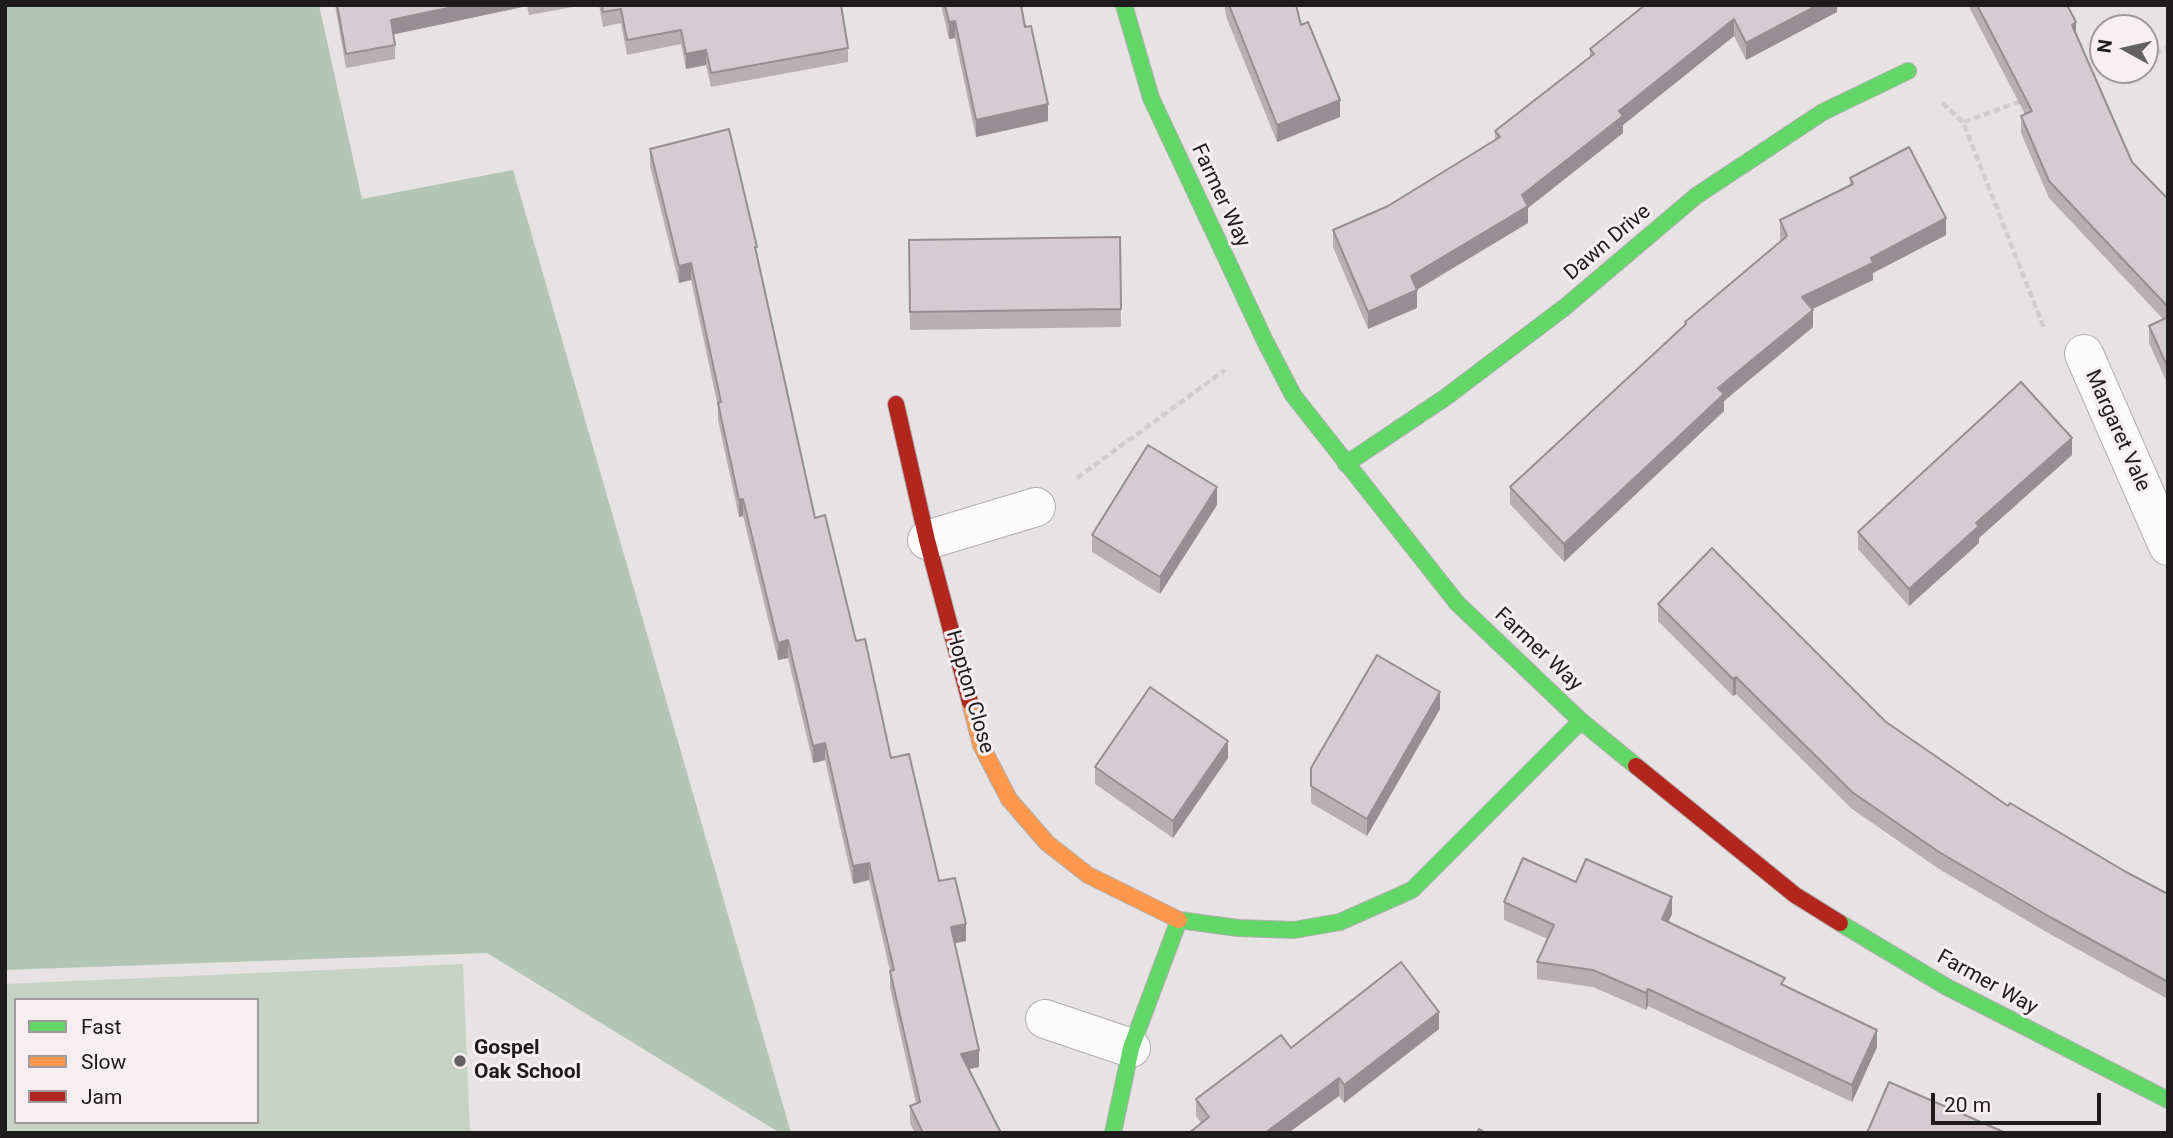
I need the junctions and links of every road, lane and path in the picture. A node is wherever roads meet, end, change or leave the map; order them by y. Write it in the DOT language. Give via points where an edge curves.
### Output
graph roads {
  1 [pos="1124,5"];
  2 [pos="1908,71"];
  3 [pos="2089,76"];
  4 [pos="2081,79"];
  5 [pos="2029,99"];
  6 [pos="1963,122"];
  7 [pos="1265,341"];
  8 [pos="2084,355"];
  9 [pos="896,404"];
  10 [pos="1346,464"];
  11 [pos="1036,507"];
  12 [pos="927,540"];
  13 [pos="2168,546"];
  14 [pos="1581,721"];
  15 [pos="1179,920"];
  16 [pos="1045,1019"];
  17 [pos="1130,1048"];
  18 [pos="2168,1100"];
  19 [pos="1113,1133"];
  1 -- 7 [label="street, Farmer Way" via="1151,98"];
  2 -- 6 [label="path"];
  2 -- 10 [label="street, Dawn Drive" via="1823,112 1696,196 1565,307 1446,397"];
  3 -- 4 [label="path"];
  5 -- 6 [label="path"];
  6 -- 8 [label="path" via="2045,330"];
  7 -- 10 [label="street, Farmer Way" via="1293,395"];
  7 -- 11 [label="path"];
  8 -- 13 [label="street, Margaret Vale"];
  9 -- 12 [label="street, Hopton Close"];
  10 -- 14 [label="street, Farmer Way" via="1457,603"];
  11 -- 12 [label="street"];
  12 -- 15 [label="street, Hopton Close" via="981,745 1009,799 1047,843 1088,874"];
  14 -- 15 [label="street, Hopton Close" via="1412,890 1340,922 1294,930"];
  14 -- 18 [label="street, Farmer Way" via="1796,895 1945,986"];
  15 -- 17 [label="street"];
  16 -- 17 [label="street"];
  17 -- 19 [label="street"];
}
